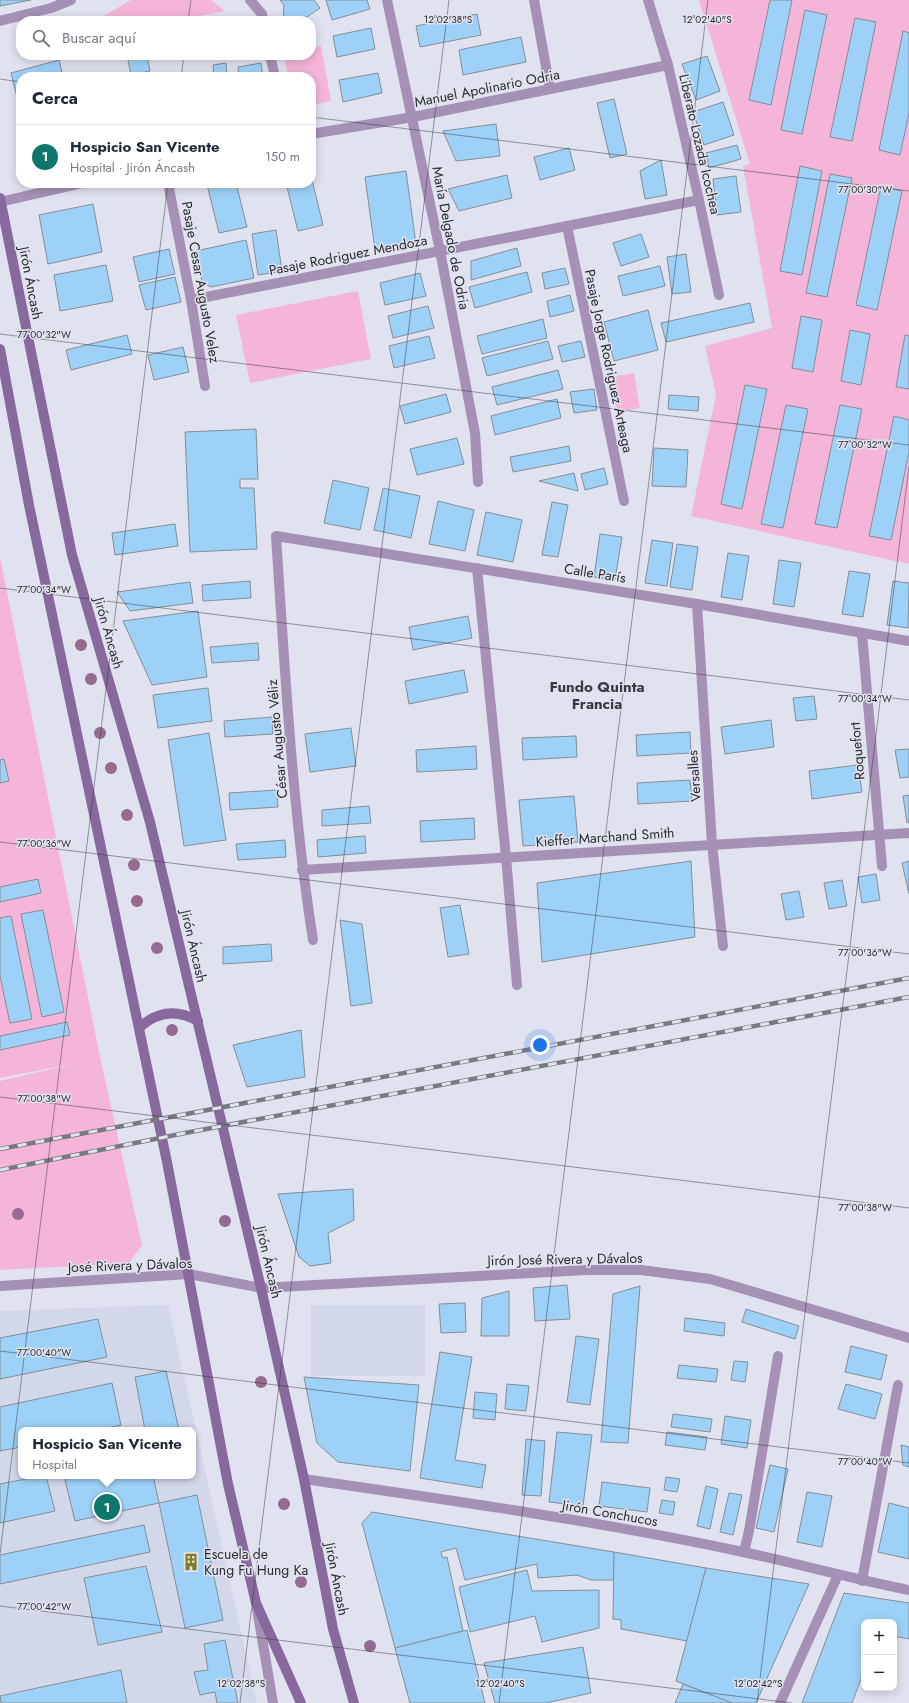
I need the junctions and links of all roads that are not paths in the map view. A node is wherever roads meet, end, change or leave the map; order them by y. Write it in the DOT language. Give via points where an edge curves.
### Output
graph roads {
  1 [pos="71,0"];
  2 [pos="250,0"];
  3 [pos="387,0"];
  4 [pos="534,0"];
  5 [pos="648,0"];
  6 [pos="20,16"];
  7 [pos="262,16"];
  8 [pos="16,17"];
  9 [pos="0,21"];
  10 [pos="271,60"];
  11 [pos="668,65"];
  12 [pos="274,72"];
  13 [pos="550,89"];
  14 [pos="413,117"];
  15 [pos="316,133"];
  16 [pos="59,188"];
  17 [pos="169,188"];
  18 [pos="0,200"];
  19 [pos="699,200"];
  20 [pos="567,226"];
  21 [pos="440,251"];
  22 [pos="719,295"];
  23 [pos="191,300"];
  24 [pos="0,349"];
  25 [pos="205,386"];
  26 [pos="478,482"];
  27 [pos="624,501"];
  28 [pos="276,536"];
  29 [pos="477,568"];
  30 [pos="697,604"];
  31 [pos="862,634"];
  32 [pos="909,641"];
  33 [pos="909,833"];
  34 [pos="878,835"];
  35 [pos="712,844"];
  36 [pos="506,858"];
  37 [pos="882,866"];
  38 [pos="302,870"];
  39 [pos="313,940"];
  40 [pos="722,946"];
  41 [pos="517,985"];
  42 [pos="198,1021"];
  43 [pos="140,1027"];
  44 [pos="189,1274"];
  45 [pos="0,1286"];
  46 [pos="261,1288"];
  47 [pos="909,1338"];
  48 [pos="778,1356"];
  49 [pos="898,1385"];
  50 [pos="304,1479"];
  51 [pos="744,1552"];
  52 [pos="838,1575"];
  53 [pos="862,1581"];
  54 [pos="909,1590"];
  55 [pos="256,1603"];
  56 [pos="273,1703"];
  57 [pos="301,1703"];
  58 [pos="354,1703"];
  59 [pos="780,1703"];
  1 -- 6 [label="street"];
  2 -- 7 [label="street"];
  3 -- 14 [label="street, María Delgado de Odria"];
  4 -- 13 [label="street"];
  5 -- 11 [label="street, Liberato Lozada Icochea"];
  8 -- 9 [label="street"];
  10 -- 12 [label="street"];
  11 -- 13 [label="street, Manuel Apolinario Odria"];
  11 -- 19 [label="street, Liberato Lozada Icochea"];
  13 -- 14 [label="street, Manuel Apolinario Odria"];
  14 -- 15 [label="street, Manuel Apolinario Odria"];
  14 -- 21 [label="street, María Delgado de Odria"];
  16 -- 18 [label="street"];
  17 -- 23 [label="street, Pasaje Cesar Augusto Velez"];
  18 -- 42 [label="main road, Jirón Áncash" via="72,555 150,822"];
  19 -- 20 [label="street, Pasaje Rodriguez Mendoza"];
  19 -- 22 [label="street, Liberato Lozada Icochea"];
  20 -- 21 [label="street, Pasaje Rodriguez Mendoza"];
  20 -- 27 [label="street, Pasaje Jorge Rodriguez Arteaga"];
  21 -- 23 [label="street, Pasaje Rodriguez Mendoza"];
  21 -- 26 [label="street, María Delgado de Odria" via="475,433"];
  23 -- 25 [label="street, Pasaje Cesar Augusto Velez"];
  24 -- 43 [label="main road" via="29,505"];
  28 -- 29 [label="street, Calle París"];
  28 -- 38 [label="street, César Augusto Véliz" via="288,718"];
  29 -- 30 [label="street, Calle París"];
  29 -- 36 [label="street"];
  30 -- 31 [label="street, Calle París"];
  30 -- 35 [label="street, Versalles"];
  31 -- 32 [label="street, Calle París"];
  31 -- 34 [label="street, Roquefort"];
  33 -- 34 [label="street, Kieffer Marchand Smith"];
  34 -- 35 [label="street, Kieffer Marchand Smith"];
  34 -- 37 [label="street, Roquefort"];
  35 -- 36 [label="street, Kieffer Marchand Smith"];
  35 -- 40 [label="street, Versalles"];
  36 -- 38 [label="street, Kieffer Marchand Smith"];
  36 -- 41 [label="street"];
  38 -- 39 [label="street, César Augusto Véliz"];
  42 -- 43 [label="main road" via="188,1015 166,1013"];
  42 -- 46 [label="main road, Jirón Áncash"];
  43 -- 44 [label="main road"];
  44 -- 45 [label="street, José Rivera y Dávalos"];
  44 -- 46 [label="street, José Rivera y Dávalos"];
  44 -- 55 [label="main road" via="228,1484"];
  46 -- 47 [label="street, Jirón José Rivera y Dávalos" via="586,1270 641,1270 710,1279"];
  46 -- 50 [label="main road, Jirón Áncash"];
  48 -- 51 [label="street"];
  49 -- 53 [label="street"];
  50 -- 51 [label="street, Jirón Conchucos" via="584,1522"];
  50 -- 58 [label="main road, Jirón Áncash" via="333,1629"];
  51 -- 52 [label="street, Jirón Conchucos"];
  52 -- 53 [label="street, Jirón Conchucos"];
  52 -- 59 [label="street"];
  53 -- 54 [label="street, Jirón Conchucos"];
  55 -- 56 [label="street"];
  55 -- 57 [label="main road"];
}
